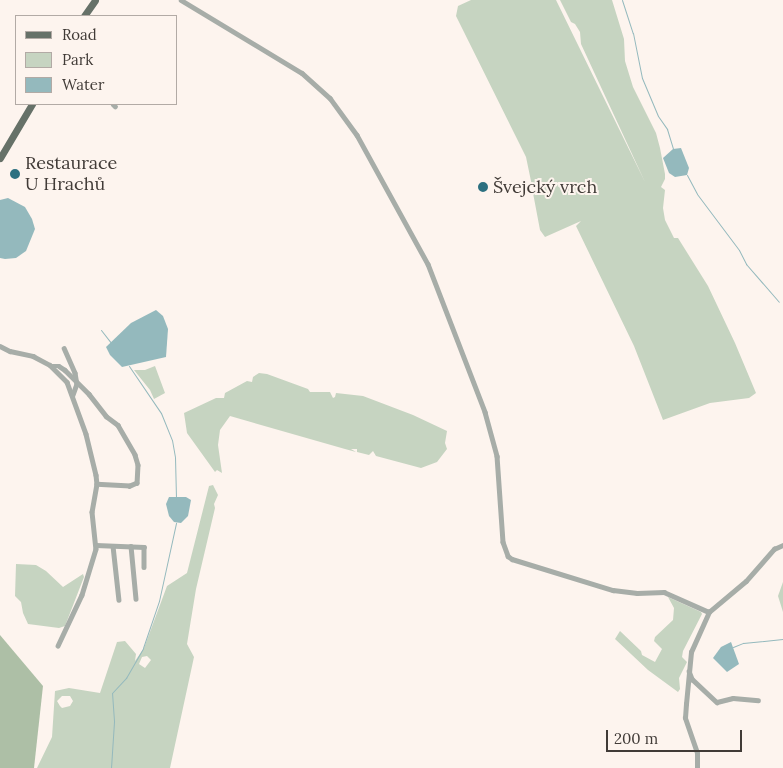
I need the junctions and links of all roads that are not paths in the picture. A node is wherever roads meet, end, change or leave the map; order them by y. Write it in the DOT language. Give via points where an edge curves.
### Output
graph roads {
  1 [pos="95,0"];
  2 [pos="181,0"];
  3 [pos="85,15"];
  4 [pos="31,105"];
  5 [pos="0,158"];
  6 [pos="0,346"];
  7 [pos="64,348"];
  8 [pos="50,365"];
  9 [pos="76,384"];
  10 [pos="73,395"];
  11 [pos="97,484"];
  12 [pos="96,545"];
  13 [pos="783,545"];
  14 [pos="113,546"];
  15 [pos="131,546"];
  16 [pos="144,566"];
  17 [pos="136,599"];
  18 [pos="119,600"];
  19 [pos="708,612"];
  20 [pos="58,646"];
  21 [pos="689,670"];
  22 [pos="758,700"];
  23 [pos="697,768"];
  1 -- 3 [label="main road"];
  2 -- 19 [label="street" via="302,73 330,98 357,135 428,264 485,412 497,456 503,542 508,556 613,590 670,594"];
  4 -- 5 [label="main road"];
  6 -- 8 [label="street"];
  7 -- 9 [label="street" via="73,364"];
  8 -- 9 [label="street" via="65,370"];
  8 -- 10 [label="street" via="67,382"];
  9 -- 10 [label="street"];
  9 -- 11 [label="street" via="118,425 138,465 137,483 134,485"];
  10 -- 11 [label="street" via="88,440"];
  11 -- 12 [label="street" via="92,512"];
  12 -- 14 [label="street"];
  12 -- 20 [label="street" via="86,585"];
  13 -- 19 [label="street" via="774,549 746,581"];
  14 -- 15 [label="street"];
  14 -- 18 [label="street"];
  15 -- 16 [label="street" via="144,547"];
  15 -- 17 [label="street"];
  19 -- 21 [label="street" via="695,640"];
  21 -- 22 [label="street" via="692,679 717,702 734,698"];
  21 -- 23 [label="street" via="685,718 697,753"];
}
